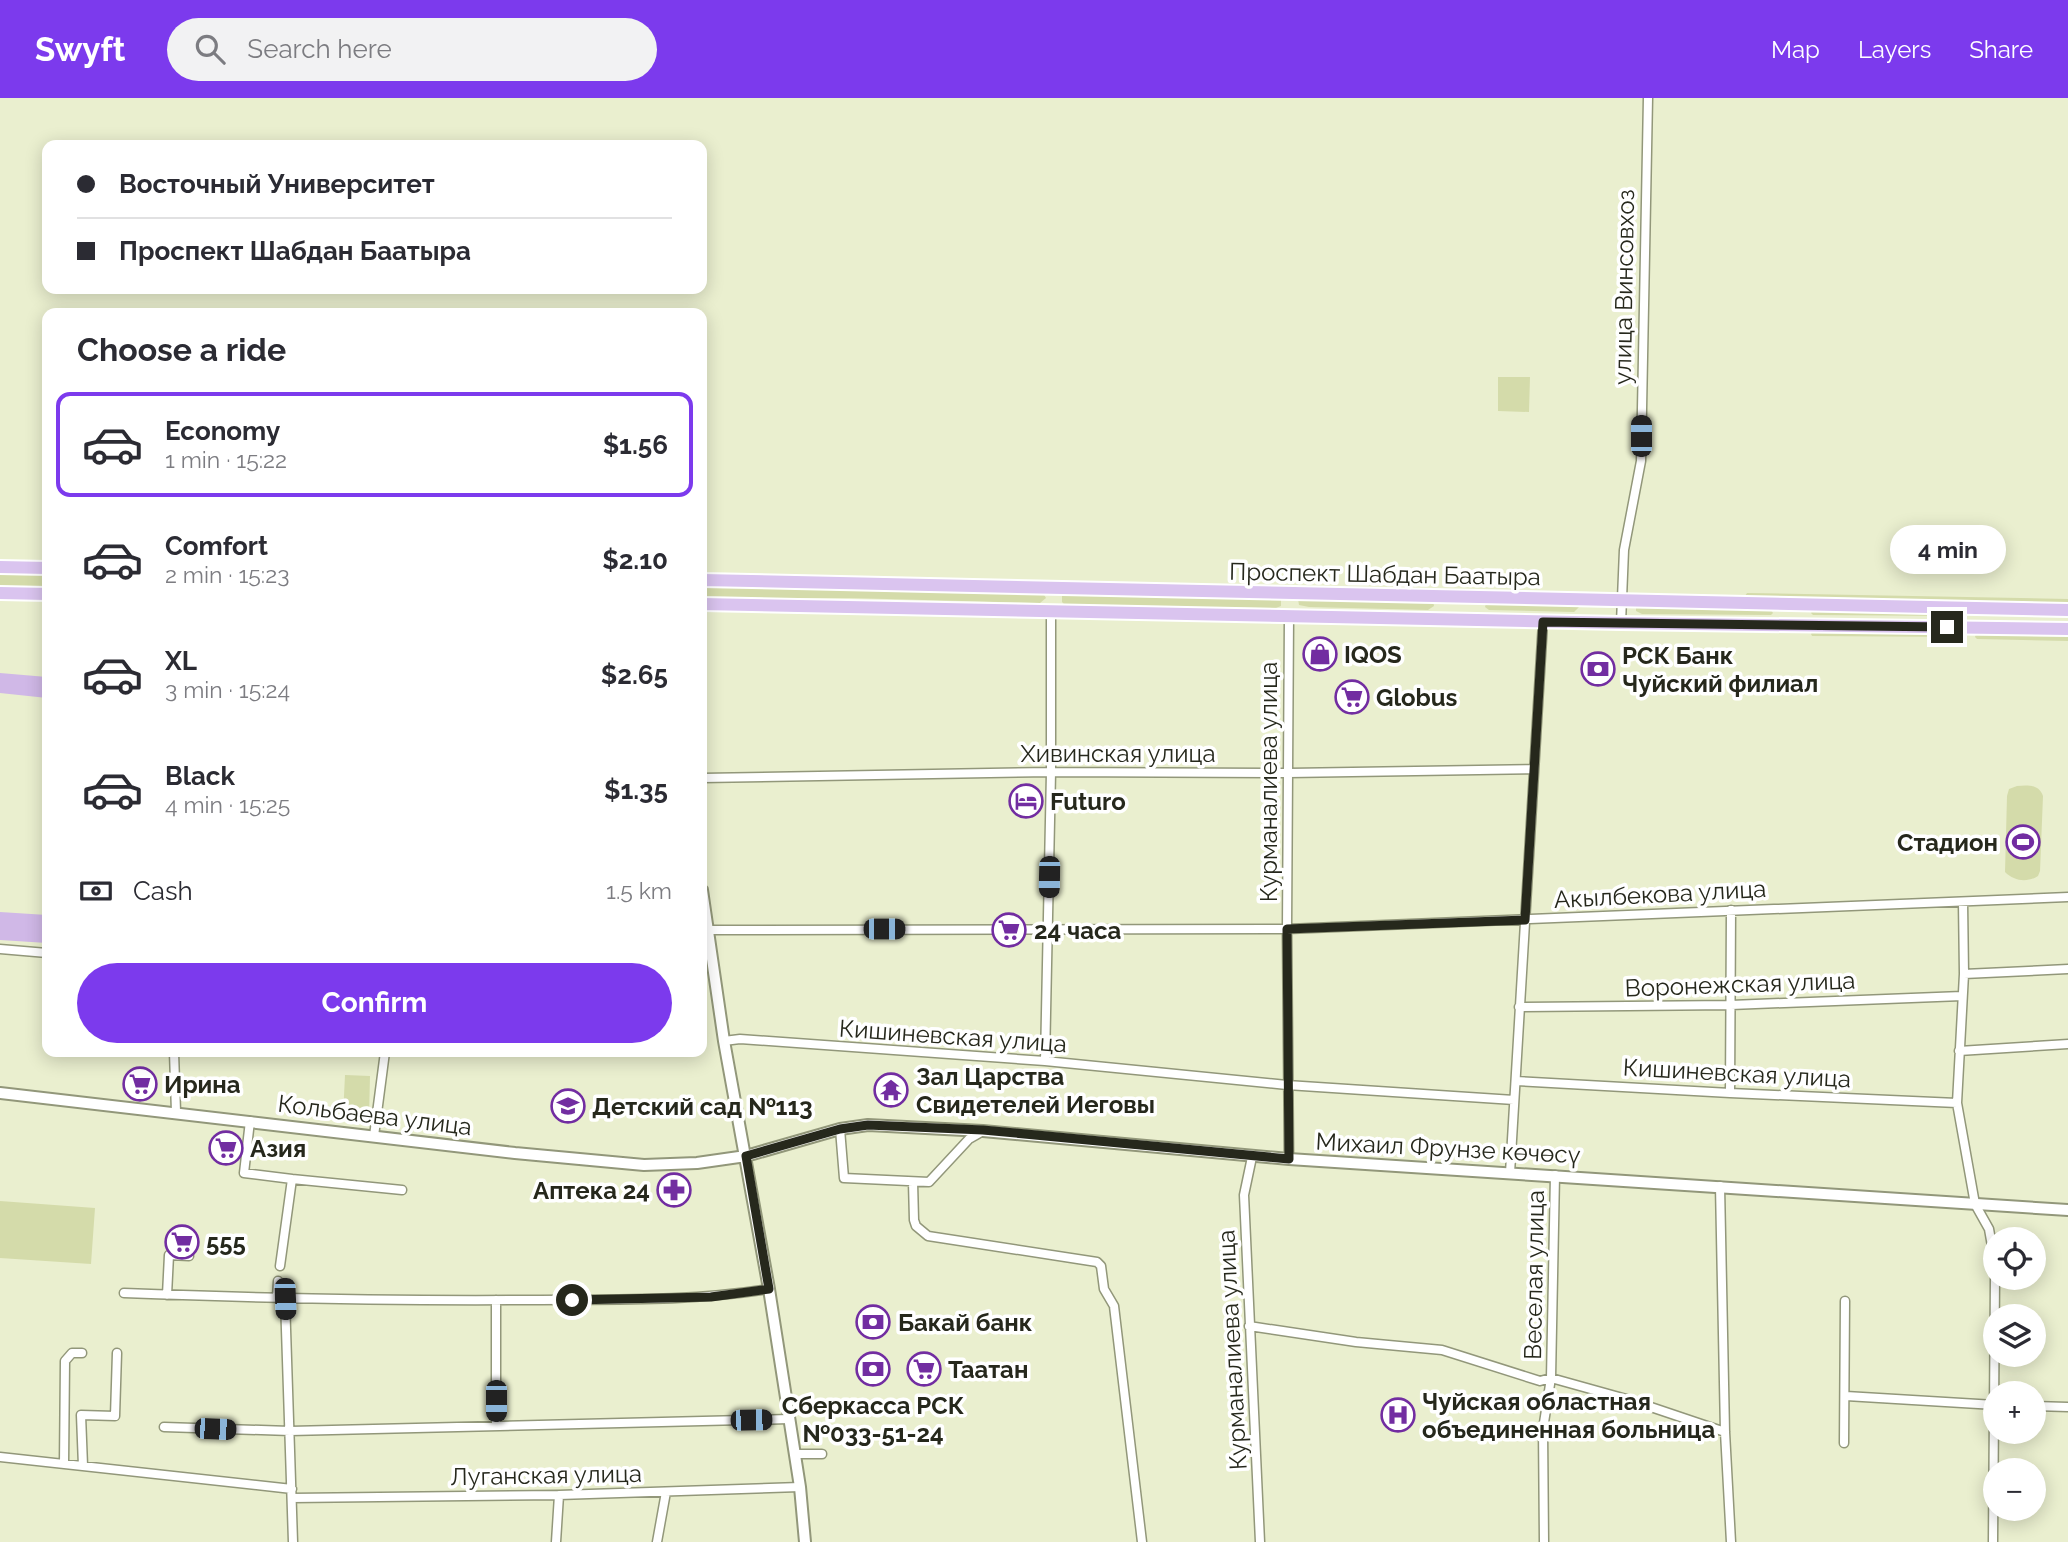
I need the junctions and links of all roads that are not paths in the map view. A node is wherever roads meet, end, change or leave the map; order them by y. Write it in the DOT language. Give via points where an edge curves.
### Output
graph roads {
  1 [pos="1647,98"];
  2 [pos="0,567"];
  3 [pos="42,568"];
  4 [pos="707,580"];
  5 [pos="1052,589"];
  6 [pos="0,593"];
  7 [pos="1288,593"];
  8 [pos="42,594"];
  9 [pos="1438,597"];
  10 [pos="1476,597"];
  11 [pos="1621,600"];
  12 [pos="707,604"];
  13 [pos="1795,604"];
  14 [pos="1051,610"];
  15 [pos="2068,610"];
  16 [pos="1289,616"];
  17 [pos="1439,619"];
  18 [pos="1476,620"];
  19 [pos="1543,622"];
  20 [pos="1621,623"];
  21 [pos="1796,625"];
  22 [pos="2068,629"];
  23 [pos="1534,769"];
  24 [pos="1051,772"];
  25 [pos="1289,773"];
  26 [pos="707,778"];
  27 [pos="2068,897"];
  28 [pos="1963,902"];
  29 [pos="1731,910"];
  30 [pos="1525,920"];
  31 [pos="1287,929"];
  32 [pos="707,930"];
  33 [pos="1048,930"];
  34 [pos="707,942"];
  35 [pos="0,949"];
  36 [pos="42,953"];
  37 [pos="2068,969"];
  38 [pos="1964,974"];
  39 [pos="1962,996"];
  40 [pos="1731,1005"];
  41 [pos="1519,1007"];
  42 [pos="724,1041"];
  43 [pos="2068,1044"];
  44 [pos="1959,1051"];
  45 [pos="174,1057"];
  46 [pos="385,1057"];
  47 [pos="1045,1062"];
  48 [pos="1516,1081"];
  49 [pos="1287,1085"];
  50 [pos="0,1093"];
  51 [pos="1730,1093"];
  52 [pos="1514,1100"];
  53 [pos="1957,1102"];
  54 [pos="176,1112"];
  55 [pos="250,1121"];
  56 [pos="840,1129"];
  57 [pos="983,1130"];
  58 [pos="374,1136"];
  59 [pos="746,1156"];
  60 [pos="1252,1157"];
  61 [pos="1289,1159"];
  62 [pos="1510,1172"];
  63 [pos="1555,1175"];
  64 [pos="292,1179"];
  65 [pos="913,1182"];
  66 [pos="1720,1186"];
  67 [pos="402,1190"];
  68 [pos="1975,1204"];
  69 [pos="2068,1210"];
  70 [pos="1988,1227"];
  71 [pos="189,1256"];
  72 [pos="279,1266"];
  73 [pos="278,1281"];
  74 [pos="769,1289"];
  75 [pos="1995,1290"];
  76 [pos="124,1293"];
  77 [pos="167,1295"];
  78 [pos="281,1298"];
  79 [pos="496,1300"];
  80 [pos="1845,1301"];
  81 [pos="1249,1326"];
  82 [pos="82,1353"];
  83 [pos="117,1353"];
  84 [pos="1551,1378"];
  85 [pos="1994,1381"];
  86 [pos="1846,1396"];
  87 [pos="1983,1404"];
  88 [pos="2046,1406"];
  89 [pos="2068,1407"];
  90 [pos="789,1419"];
  91 [pos="496,1426"];
  92 [pos="164,1427"];
  93 [pos="290,1431"];
  94 [pos="1725,1432"];
  95 [pos="1844,1443"];
  96 [pos="1994,1444"];
  97 [pos="795,1454"];
  98 [pos="822,1454"];
  99 [pos="0,1457"];
  100 [pos="64,1464"];
  101 [pos="83,1466"];
  102 [pos="800,1488"];
  103 [pos="666,1492"];
  104 [pos="292,1494"];
  105 [pos="559,1495"];
  106 [pos="293,1542"];
  107 [pos="556,1542"];
  108 [pos="657,1542"];
  109 [pos="804,1542"];
  110 [pos="1142,1542"];
  111 [pos="1260,1542"];
  112 [pos="1544,1542"];
  113 [pos="1731,1542"];
  114 [pos="1993,1542"];
  1 -- 11 [label="street, улица Винсовхоз" via="1641,461 1623,550"];
  2 -- 3 [label="main road"];
  4 -- 5 [label="main road, Проспект Шабдан Баатыра"];
  5 -- 7 [label="main road, Проспект Шабдан Баатыра"];
  5 -- 14 [label="main road"];
  6 -- 8 [label="main road"];
  7 -- 9 [label="main road, Проспект Шабдан Баатыра"];
  7 -- 16 [label="main road"];
  9 -- 10 [label="main road, Проспект Шабдан Баатыра"];
  9 -- 17 [label="main road"];
  10 -- 11 [label="main road, Проспект Шабдан Баатыра"];
  10 -- 18 [label="main road"];
  11 -- 13 [label="main road, Проспект Шабдан Баатыра"];
  11 -- 20 [label="street, улица Винсовхоз"];
  12 -- 14 [label="main road, Проспект Шабдан Баатыра"];
  13 -- 15 [label="main road, Проспект Шабдан Баатыра"];
  13 -- 21 [label="main road"];
  14 -- 16 [label="main road, Проспект Шабдан Баатыра"];
  14 -- 24 [label="street"];
  16 -- 17 [label="main road, Проспект Шабдан Баатыра"];
  16 -- 25 [label="street, Курманалиева улица"];
  17 -- 18 [label="main road, Проспект Шабдан Баатыра"];
  18 -- 19 [label="main road, Проспект Шабдан Баатыра"];
  19 -- 20 [label="main road, Проспект Шабдан Баатыра"];
  19 -- 23 [label="street"];
  20 -- 21 [label="main road, Проспект Шабдан Баатыра"];
  21 -- 22 [label="main road, Проспект Шабдан Баатыра"];
  23 -- 25 [label="street, Хивинская улица"];
  23 -- 30 [label="street"];
  24 -- 25 [label="street, Хивинская улица"];
  24 -- 26 [label="street, Хивинская улица"];
  24 -- 33 [label="street"];
  25 -- 31 [label="street, Курманалиева улица"];
  27 -- 28 [label="street, Акылбекова улица"];
  28 -- 29 [label="street, Акылбекова улица"];
  28 -- 38 [label="street"];
  29 -- 30 [label="street, Акылбекова улица"];
  29 -- 40 [label="street"];
  30 -- 31 [label="street, Акылбекова улица"];
  30 -- 41 [label="street"];
  31 -- 33 [label="street, Акылбекова улица"];
  31 -- 49 [label="street, Курманалиева улица"];
  32 -- 33 [label="street, Акылбекова улица"];
  33 -- 47 [label="street"];
  34 -- 42 [label="main road"];
  35 -- 36 [label="street"];
  37 -- 38 [label="street"];
  38 -- 39 [label="street"];
  39 -- 40 [label="street, Воронежская улица"];
  39 -- 44 [label="street"];
  40 -- 41 [label="street, Воронежская улица"];
  40 -- 51 [label="street"];
  41 -- 48 [label="street"];
  42 -- 47 [label="street, Кишиневская улица"];
  42 -- 59 [label="main road"];
  43 -- 44 [label="street"];
  44 -- 53 [label="street"];
  45 -- 54 [label="street"];
  46 -- 58 [label="street"];
  47 -- 49 [label="street, Кишиневская улица"];
  48 -- 51 [label="street, Кишиневская улица"];
  48 -- 52 [label="street"];
  49 -- 52 [label="street, Кишиневская улица"];
  49 -- 61 [label="street, Курманалиева улица"];
  50 -- 54 [label="main road, Кольбаева улица"];
  51 -- 53 [label="street, Кишиневская улица"];
  52 -- 62 [label="street"];
  53 -- 68 [label="street"];
  54 -- 55 [label="main road, Кольбаева улица"];
  55 -- 58 [label="main road, Кольбаева улица"];
  55 -- 64 [label="street" via="244,1173"];
  56 -- 57 [label="main road, Михаил Фрунзе көчөсү" via="868,1125"];
  56 -- 59 [label="main road, Михаил Фрунзе көчөсү"];
  56 -- 65 [label="street" via="844,1178"];
  57 -- 60 [label="main road, Михаил Фрунзе көчөсү"];
  57 -- 65 [label="street" via="929,1182"];
  58 -- 59 [label="main road, Кольбаева улица" via="644,1165"];
  59 -- 74 [label="main road"];
  60 -- 61 [label="main road, Михаил Фрунзе көчөсү"];
  60 -- 81 [label="street, Курманалиева улица" via="1244,1195"];
  61 -- 62 [label="main road, Михаил Фрунзе көчөсү"];
  62 -- 63 [label="main road, Михаил Фрунзе көчөсү"];
  63 -- 66 [label="main road, Михаил Фрунзе көчөсү"];
  63 -- 84 [label="street, Веселая улица"];
  64 -- 67 [label="street"];
  64 -- 72 [label="street"];
  65 -- 110 [label="street" via="914,1220 929,1236 1101,1266 1104,1289 1114,1306"];
  66 -- 68 [label="main road, Михаил Фрунзе көчөсү"];
  66 -- 94 [label="street"];
  68 -- 69 [label="main road, Михаил Фрунзе көчөсү"];
  68 -- 70 [label="street"];
  71 -- 77 [label="street" via="169,1255"];
  73 -- 78 [label="street"];
  74 -- 79 [label="street" via="711,1297"];
  74 -- 90 [label="main road"];
  75 -- 85 [label="street"];
  76 -- 77 [label="street"];
  77 -- 78 [label="street"];
  78 -- 79 [label="street"];
  78 -- 93 [label="street"];
  79 -- 91 [label="street"];
  80 -- 86 [label="street"];
  81 -- 84 [label="street" via="1442,1350 1540,1381"];
  81 -- 111 [label="street, Курманалиева улица"];
  82 -- 100 [label="street" via="72,1353 65,1361"];
  83 -- 101 [label="street" via="116,1416 81,1415"];
  84 -- 94 [label="street"];
  84 -- 112 [label="street, Веселая улица" via="1543,1429"];
  86 -- 87 [label="street"];
  86 -- 95 [label="street"];
  88 -- 89 [label="street"];
  90 -- 91 [label="street"];
  90 -- 97 [label="main road"];
  91 -- 93 [label="street"];
  92 -- 93 [label="street"];
  93 -- 104 [label="street"];
  94 -- 113 [label="street"];
  96 -- 114 [label="street"];
  97 -- 98 [label="street"];
  97 -- 102 [label="main road"];
  99 -- 100 [label="street, Луганская улица"];
  100 -- 101 [label="street, Луганская улица"];
  101 -- 104 [label="street, Луганская улица"];
  102 -- 103 [label="street, Луганская улица"];
  102 -- 109 [label="main road"];
  103 -- 105 [label="street, Луганская улица"];
  103 -- 108 [label="street"];
  104 -- 105 [label="street, Луганская улица"];
  104 -- 106 [label="street"];
  105 -- 107 [label="street"];
}
